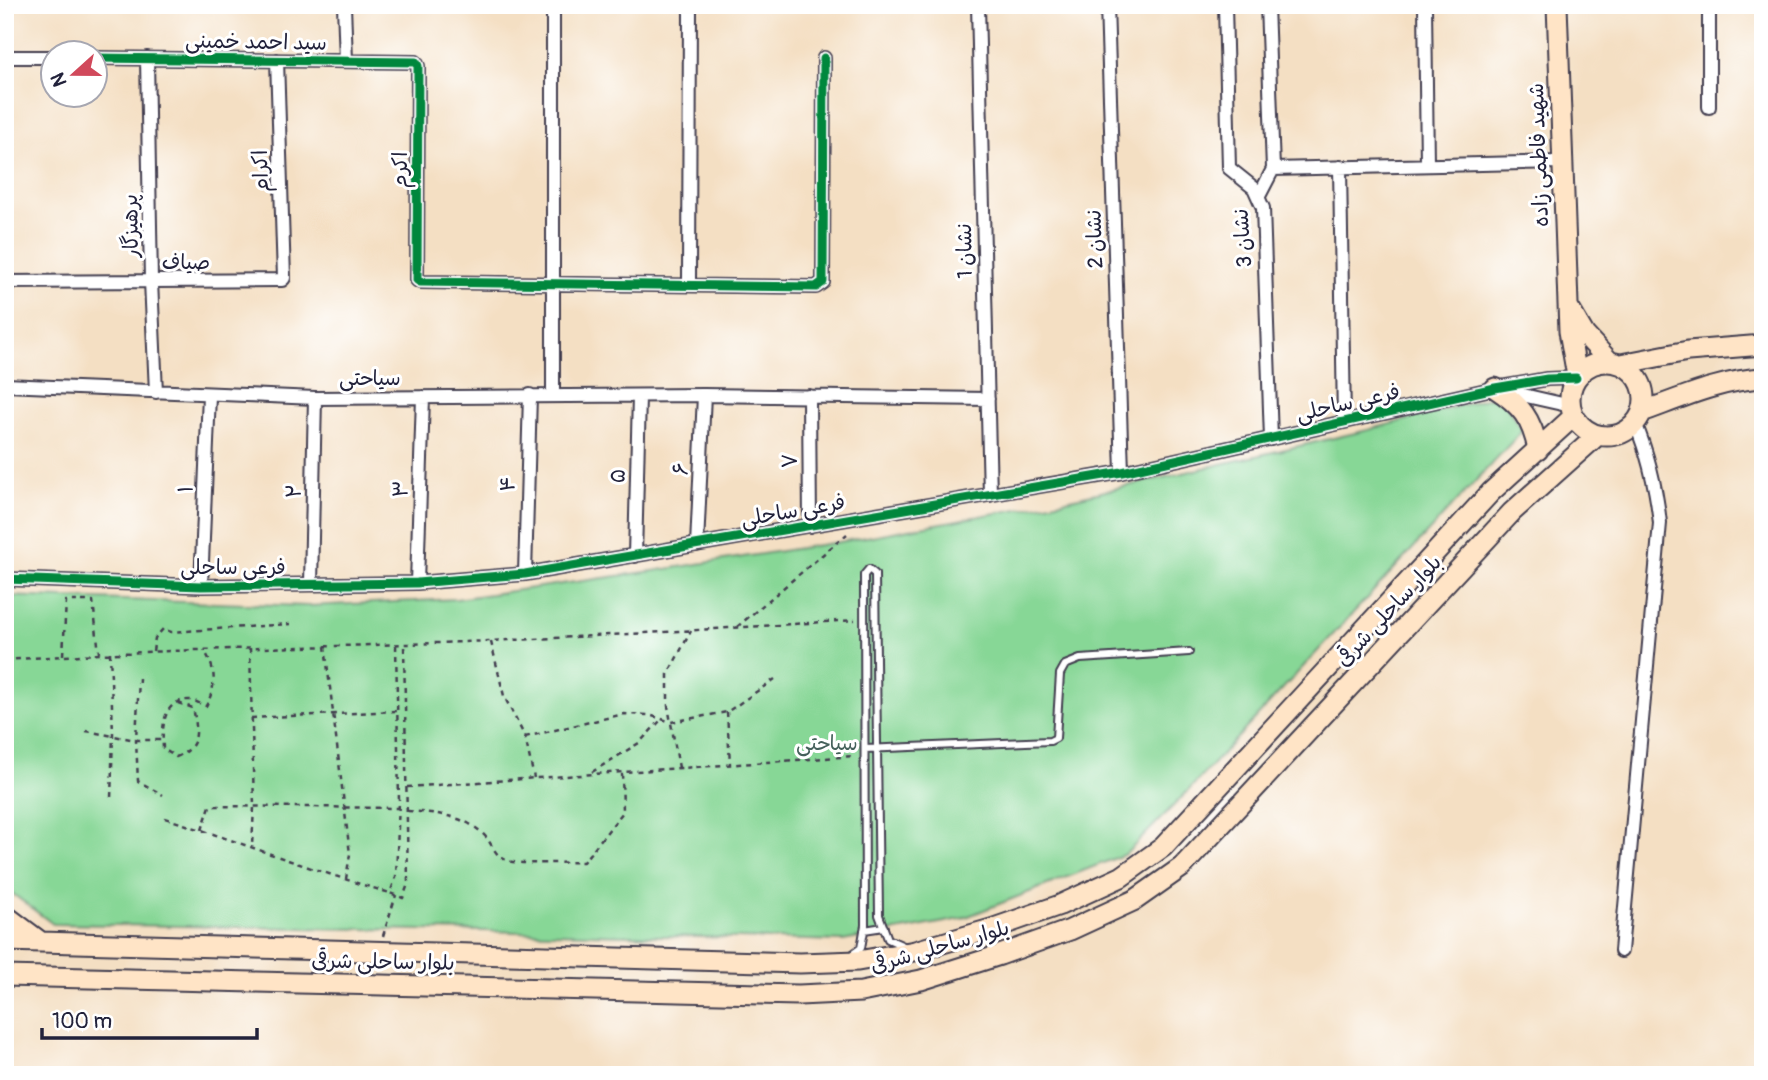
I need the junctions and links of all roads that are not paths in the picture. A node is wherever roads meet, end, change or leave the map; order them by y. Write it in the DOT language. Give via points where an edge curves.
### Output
graph roads {
  1 [pos="344,5"];
  2 [pos="553,5"];
  3 [pos="690,5"];
  4 [pos="978,5"];
  5 [pos="1107,5"];
  6 [pos="1225,5"];
  7 [pos="1267,5"];
  8 [pos="1425,5"];
  9 [pos="1557,5"];
  10 [pos="1709,5"];
  11 [pos="5,57"];
  12 [pos="38,57"];
  13 [pos="108,58"];
  14 [pos="148,58"];
  15 [pos="824,58"];
  16 [pos="277,60"];
  17 [pos="346,61"];
  18 [pos="416,62"];
  19 [pos="1709,107"];
  20 [pos="1562,162"];
  21 [pos="1427,164"];
  22 [pos="1340,167"];
  23 [pos="1273,169"];
  24 [pos="1259,196"];
  25 [pos="282,280"];
  26 [pos="151,281"];
  27 [pos="5,282"];
  28 [pos="553,283"];
  29 [pos="689,284"];
  30 [pos="1567,304"];
  31 [pos="1763,345"];
  32 [pos="1615,363"];
  33 [pos="1577,377"];
  34 [pos="1763,378"];
  35 [pos="5,385"];
  36 [pos="1495,388"];
  37 [pos="156,392"];
  38 [pos="209,395"];
  39 [pos="530,395"];
  40 [pos="704,395"];
  41 [pos="553,396"];
  42 [pos="639,396"];
  43 [pos="809,396"];
  44 [pos="423,397"];
  45 [pos="315,398"];
  46 [pos="988,399"];
  47 [pos="1572,411"];
  48 [pos="1638,417"];
  49 [pos="1344,421"];
  50 [pos="1598,435"];
  51 [pos="1271,439"];
  52 [pos="1538,450"];
  53 [pos="1122,472"];
  54 [pos="990,495"];
  55 [pos="810,526"];
  56 [pos="697,545"];
  57 [pos="635,556"];
  58 [pos="525,574"];
  59 [pos="5,579"];
  60 [pos="417,583"];
  61 [pos="311,584"];
  62 [pos="201,586"];
  63 [pos="1189,652"];
  64 [pos="877,749"];
  65 [pos="865,752"];
  66 [pos="5,915"];
  67 [pos="884,927"];
  68 [pos="864,930"];
  69 [pos="5,941"];
  70 [pos="42,942"];
  71 [pos="72,943"];
  72 [pos="915,951"];
  73 [pos="1621,951"];
  74 [pos="843,961"];
  75 [pos="5,976"];
  76 [pos="71,977"];
  1 -- 17 [label="street"];
  2 -- 28 [label="street"];
  3 -- 29 [label="street"];
  4 -- 46 [label="street, نشان 1"];
  5 -- 53 [label="street, نشان 2"];
  6 -- 24 [label="street, نشان 3" via="1229,168"];
  7 -- 23 [label="street"];
  8 -- 21 [label="street"];
  9 -- 20 [label="main road, شهید فاطمی زاده"];
  10 -- 19 [label="street"];
  11 -- 12 [label="street"];
  13 -- 14 [label="street, سید احمد خمینی"];
  14 -- 16 [label="street, سید احمد خمینی"];
  14 -- 26 [label="street, پرهیزگار"];
  15 -- 29 [label="street" via="824,282 816,287"];
  16 -- 17 [label="street, سید احمد خمینی"];
  16 -- 25 [label="street, اکرام"];
  17 -- 18 [label="street, سید احمد خمینی"];
  18 -- 28 [label="street, اکرم" via="417,280"];
  20 -- 21 [label="street"];
  20 -- 30 [label="main road, شهید فاطمی زاده"];
  21 -- 22 [label="street"];
  22 -- 23 [label="street"];
  22 -- 49 [label="street"];
  23 -- 24 [label="street"];
  24 -- 51 [label="street, نشان 3"];
  25 -- 26 [label="street, صیاف"];
  26 -- 27 [label="street, صیاف"];
  26 -- 37 [label="street, پرهیزگار"];
  28 -- 29 [label="street"];
  28 -- 41 [label="street"];
  30 -- 32 [label="main road, شهید فاطمی زاده" via="1585,335"];
  30 -- 33 [label="main road, شهید فاطمی زاده"];
  31 -- 32 [label="main road"];
  32 -- 33 [label="main road" via="1598,363"];
  32 -- 48 [label="main road" via="1630,370 1643,389"];
  33 -- 36 [label="street, فرعی ساحلی"];
  33 -- 47 [label="main road"];
  34 -- 48 [label="main road" via="1720,385"];
  35 -- 37 [label="street, سیاحتی"];
  36 -- 47 [label="street, فرعی ساحلی"];
  36 -- 49 [label="street, فرعی ساحلی"];
  36 -- 52 [label="main road" via="1525,415"];
  37 -- 38 [label="street, سیاحتی"];
  38 -- 45 [label="street, سیاحتی"];
  38 -- 62 [label="street, ۱"];
  39 -- 41 [label="street, سیاحتی"];
  39 -- 44 [label="street, سیاحتی"];
  39 -- 58 [label="street, ۴"];
  40 -- 42 [label="street, سیاحتی"];
  40 -- 43 [label="street, سیاحتی"];
  40 -- 56 [label="street, ۶"];
  41 -- 42 [label="street, سیاحتی"];
  42 -- 57 [label="street, ۵"];
  43 -- 46 [label="street, سیاحتی"];
  43 -- 55 [label="street, ۷"];
  44 -- 45 [label="street, سیاحتی"];
  44 -- 60 [label="street, ۳"];
  45 -- 61 [label="street, ۲"];
  46 -- 54 [label="street, نشان 1"];
  47 -- 50 [label="main road"];
  47 -- 52 [label="main road, بلوار ساحلی شرقی"];
  48 -- 50 [label="main road" via="1625,431"];
  48 -- 73 [label="street" via="1657,490 1660,523"];
  49 -- 51 [label="street, فرعی ساحلی"];
  50 -- 76 [label="main road, بلوار ساحلی شرقی" via="1512,512 1182,867 1135,900 1000,955 861,992 800,995"];
  51 -- 53 [label="street, فرعی ساحلی"];
  52 -- 72 [label="main road, بلوار ساحلی شرقی" via="1491,492 1163,847 1121,877 1060,905"];
  53 -- 54 [label="street, فرعی ساحلی"];
  54 -- 55 [label="street, فرعی ساحلی"];
  55 -- 56 [label="street, فرعی ساحلی"];
  56 -- 57 [label="street, فرعی ساحلی"];
  57 -- 58 [label="street, فرعی ساحلی"];
  58 -- 60 [label="street, فرعی ساحلی"];
  59 -- 62 [label="street, فرعی ساحلی"];
  60 -- 61 [label="street, فرعی ساحلی"];
  61 -- 62 [label="street, فرعی ساحلی"];
  63 -- 64 [label="lane" via="1080,659 1065,665 1060,674 1056,738 1050,741"];
  64 -- 65 [label="lane"];
  64 -- 65 [label="lane" via="875,574 869,569 864,575"];
  64 -- 67 [label="lane" via="879,915"];
  65 -- 68 [label="lane"];
  66 -- 70 [label="main road"];
  67 -- 68 [label="lane"];
  67 -- 72 [label="lane" via="888,939"];
  68 -- 74 [label="lane" via="861,948"];
  69 -- 70 [label="main road, بلوار ساحلی شرقی"];
  70 -- 71 [label="main road, بلوار ساحلی شرقی"];
  71 -- 74 [label="main road, بلوار ساحلی شرقی"];
  71 -- 76 [label="main road"];
  72 -- 74 [label="main road, بلوار ساحلی شرقی"];
  75 -- 76 [label="main road, بلوار ساحلی شرقی"];
}
